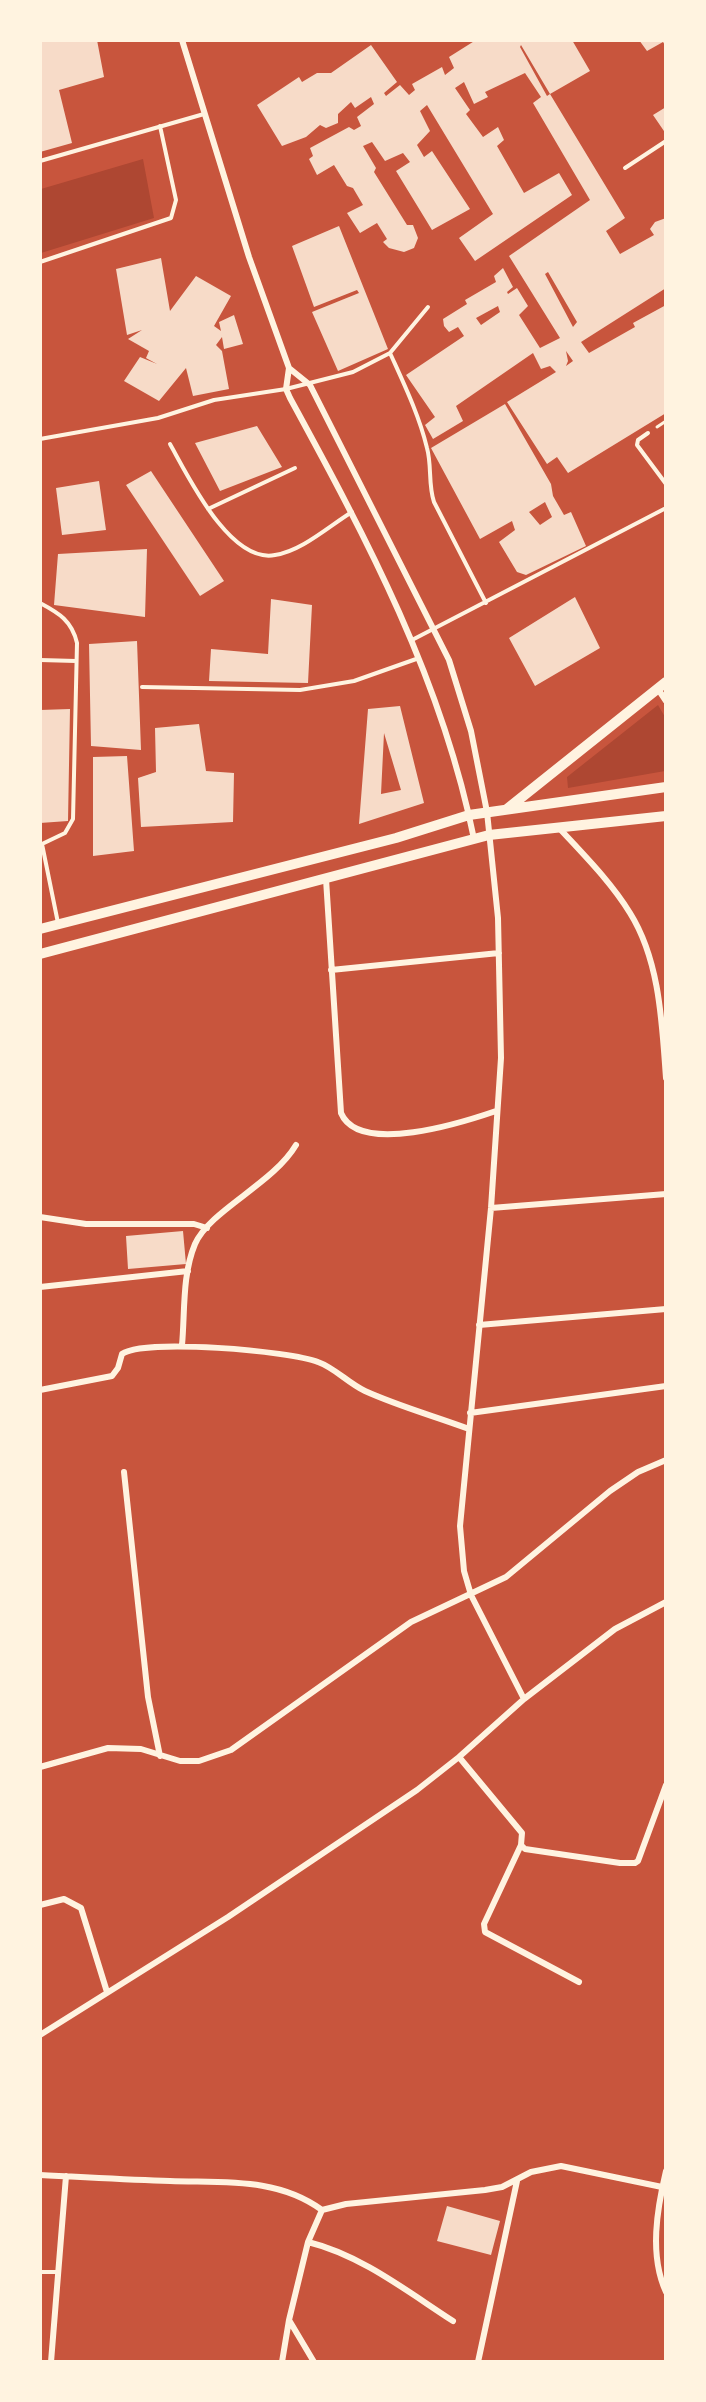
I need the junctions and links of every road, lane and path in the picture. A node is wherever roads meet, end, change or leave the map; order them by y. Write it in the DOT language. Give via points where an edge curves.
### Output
graph roads {
  1 [pos="183,41"];
  2 [pos="205,114"];
  3 [pos="160,126"];
  4 [pos="666,141"];
  5 [pos="40,161"];
  6 [pos="625,168"];
  7 [pos="40,262"];
  8 [pos="428,307"];
  9 [pos="390,353"];
  10 [pos="289,368"];
  11 [pos="308,383"];
  12 [pos="286,389"];
  13 [pos="648,433"];
  14 [pos="40,439"];
  15 [pos="170,444"];
  16 [pos="295,468"];
  17 [pos="666,484"];
  18 [pos="208,508"];
  19 [pos="666,508"];
  20 [pos="352,512"];
  21 [pos="40,603"];
  22 [pos="486,603"];
  23 [pos="434,630"];
  24 [pos="412,640"];
  25 [pos="420,658"];
  26 [pos="40,660"];
  27 [pos="76,661"];
  28 [pos="662,685"];
  29 [pos="142,687"];
  30 [pos="666,701"];
  31 [pos="666,787"];
  32 [pos="506,810"];
  33 [pos="487,812"];
  34 [pos="470,815"];
  35 [pos="666,816"];
  36 [pos="559,827"];
  37 [pos="489,835"];
  38 [pos="474,840"];
  39 [pos="41,844"];
  40 [pos="326,879"];
  41 [pos="58,925"];
  42 [pos="40,929"];
  43 [pos="499,953"];
  44 [pos="40,954"];
  45 [pos="331,970"];
  46 [pos="665,1050"];
  47 [pos="666,1078"];
  48 [pos="496,1111"];
  49 [pos="296,1145"];
  50 [pos="666,1194"];
  51 [pos="491,1208"];
  52 [pos="40,1217"];
  53 [pos="207,1228"];
  54 [pos="188,1271"];
  55 [pos="40,1287"];
  56 [pos="666,1309"];
  57 [pos="479,1325"];
  58 [pos="182,1345"];
  59 [pos="666,1386"];
  60 [pos="40,1390"];
  61 [pos="470,1413"];
  62 [pos="469,1429"];
  63 [pos="666,1460"];
  64 [pos="124,1472"];
  65 [pos="471,1595"];
  66 [pos="666,1602"];
  67 [pos="524,1699"];
  68 [pos="160,1756"];
  69 [pos="459,1757"];
  70 [pos="40,1767"];
  71 [pos="666,1785"];
  72 [pos="521,1845"];
  73 [pos="40,1905"];
  74 [pos="579,1982"];
  75 [pos="107,1992"];
  76 [pos="40,2035"];
  77 [pos="666,2171"];
  78 [pos="40,2175"];
  79 [pos="66,2176"];
  80 [pos="517,2181"];
  81 [pos="662,2187"];
  82 [pos="322,2210"];
  83 [pos="308,2242"];
  84 [pos="40,2272"];
  85 [pos="58,2272"];
  86 [pos="666,2292"];
  87 [pos="289,2320"];
  88 [pos="453,2321"];
  89 [pos="51,2361"];
  90 [pos="282,2361"];
  91 [pos="314,2361"];
  92 [pos="478,2361"];
  1 -- 2 [label="street"];
  2 -- 3 [label="lane"];
  2 -- 10 [label="street" via="249,257"];
  3 -- 5 [label="lane"];
  3 -- 7 [label="lane" via="177,200 171,218"];
  4 -- 6 [label="lane"];
  8 -- 9 [label="lane"];
  9 -- 11 [label="lane" via="353,372"];
  9 -- 22 [label="lane" via="422,427 434,502"];
  10 -- 11 [label="street"];
  10 -- 12 [label="street"];
  11 -- 12 [label="lane"];
  11 -- 23 [label="street"];
  12 -- 14 [label="lane" via="214,400 158,418"];
  12 -- 20 [label="street"];
  13 -- 17 [label="lane" via="637,445"];
  15 -- 18 [label="lane"];
  16 -- 18 [label="lane"];
  18 -- 20 [label="lane" via="248,551 263,557 290,551"];
  19 -- 22 [label="lane"];
  20 -- 24 [label="street"];
  21 -- 27 [label="lane" via="58,613 74,630"];
  22 -- 23 [label="lane"];
  23 -- 24 [label="lane"];
  23 -- 33 [label="street" via="464,703"];
  24 -- 25 [label="street"];
  25 -- 29 [label="lane" via="354,681 300,690"];
  25 -- 34 [label="street" via="441,713"];
  26 -- 27 [label="lane"];
  27 -- 39 [label="lane" via="73,819 65,833"];
  28 -- 30 [label="street"];
  28 -- 32 [label="main road"];
  31 -- 32 [label="main road"];
  32 -- 33 [label="main road"];
  33 -- 34 [label="main road"];
  33 -- 37 [label="street"];
  34 -- 38 [label="street"];
  34 -- 41 [label="main road" via="396,838"];
  35 -- 36 [label="main road"];
  36 -- 37 [label="main road"];
  36 -- 46 [label="street" via="616,892 641,934 657,989"];
  37 -- 38 [label="main road"];
  37 -- 43 [label="street"];
  38 -- 40 [label="main road"];
  39 -- 41 [label="lane"];
  40 -- 44 [label="main road"];
  40 -- 45 [label="street"];
  41 -- 42 [label="main road"];
  43 -- 45 [label="street"];
  43 -- 48 [label="street" via="501,1058"];
  45 -- 48 [label="street" via="341,1113 350,1127 370,1132 426,1131"];
  46 -- 47 [label="street"];
  48 -- 51 [label="street"];
  49 -- 53 [label="street" via="280,1167"];
  50 -- 51 [label="street"];
  51 -- 57 [label="street"];
  52 -- 53 [label="street" via="86,1224 194,1224"];
  53 -- 54 [label="street" via="195,1245"];
  54 -- 55 [label="street"];
  54 -- 58 [label="street"];
  56 -- 57 [label="street"];
  57 -- 61 [label="street"];
  58 -- 60 [label="street" via="129,1349 122,1354 112,1376"];
  58 -- 62 [label="street" via="317,1361 374,1395"];
  59 -- 61 [label="street"];
  61 -- 62 [label="street"];
  62 -- 65 [label="street" via="460,1526 464,1571"];
  63 -- 65 [label="street" via="638,1472 610,1491 506,1578"];
  64 -- 68 [label="street" via="148,1697"];
  65 -- 67 [label="street"];
  65 -- 68 [label="street" via="411,1622 231,1750 199,1761"];
  66 -- 67 [label="street" via="615,1629"];
  67 -- 69 [label="street"];
  68 -- 70 [label="street" via="141,1749 108,1748"];
  69 -- 72 [label="street" via="519,1828"];
  69 -- 75 [label="street" via="417,1790 228,1917"];
  71 -- 72 [label="street" via="635,1863 572,1857"];
  72 -- 74 [label="street" via="484,1924 485,1932"];
  73 -- 75 [label="street" via="64,1899 81,1908"];
  75 -- 76 [label="street"];
  77 -- 81 [label="street"];
  78 -- 79 [label="street"];
  79 -- 82 [label="street" via="261,2184 289,2191"];
  79 -- 85 [label="street"];
  80 -- 81 [label="street" via="531,2172 561,2166"];
  80 -- 82 [label="street" via="485,2190 346,2204"];
  80 -- 92 [label="street"];
  81 -- 86 [label="street" via="655,2255"];
  82 -- 83 [label="street"];
  83 -- 87 [label="street"];
  83 -- 88 [label="street" via="366,2266"];
  84 -- 85 [label="lane"];
  85 -- 89 [label="street"];
  87 -- 90 [label="street"];
  87 -- 91 [label="street"];
}
